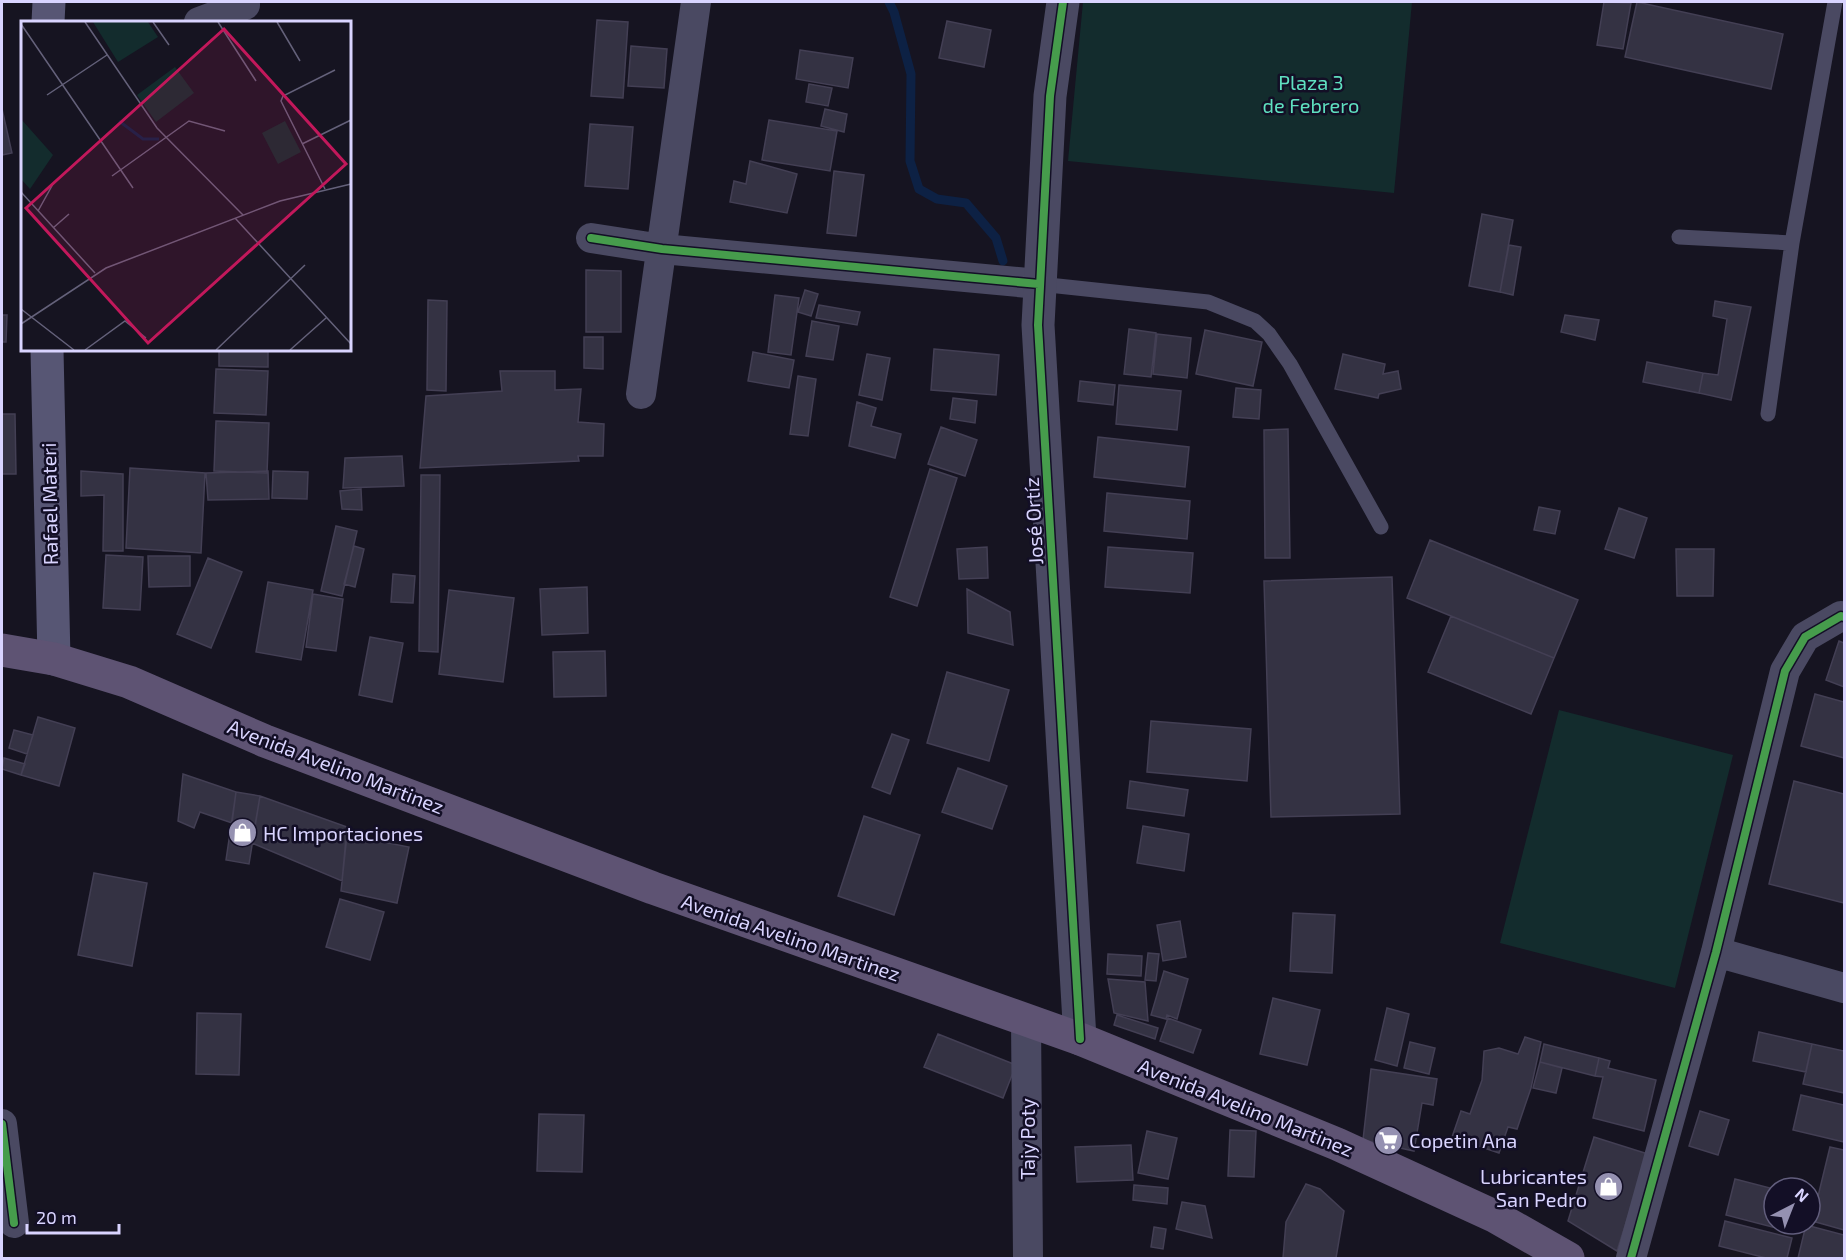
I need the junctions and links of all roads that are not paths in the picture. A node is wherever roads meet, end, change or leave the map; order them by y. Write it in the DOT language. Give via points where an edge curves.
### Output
graph roads {
  1 [pos="49,2"];
  2 [pos="696,2"];
  3 [pos="1063,2"];
  4 [pos="1835,2"];
  5 [pos="245,5"];
  6 [pos="48,21"];
  7 [pos="202,21"];
  8 [pos="1679,237"];
  9 [pos="591,238"];
  10 [pos="1792,243"];
  11 [pos="662,249"];
  12 [pos="1039,284"];
  13 [pos="47,351"];
  14 [pos="641,394"];
  15 [pos="1768,414"];
  16 [pos="1381,527"];
  17 [pos="1845,617"];
  18 [pos="2,650"];
  19 [pos="54,659"];
  20 [pos="1716,952"];
  21 [pos="1845,988"];
  22 [pos="1026,1020"];
  23 [pos="1080,1040"];
  24 [pos="2,1124"];
  25 [pos="15,1223"];
  26 [pos="1028,1258"];
  27 [pos="1568,1258"];
  28 [pos="1631,1258"];
  1 -- 6 [label="main road"];
  2 -- 11 [label="street"];
  3 -- 12 [label="street, José Ortíz" via="1050,96"];
  4 -- 10 [label="lane"];
  5 -- 7 [label="street"];
  8 -- 10 [label="lane"];
  9 -- 11 [label="street"];
  10 -- 15 [label="lane"];
  11 -- 12 [label="street"];
  11 -- 14 [label="street"];
  12 -- 16 [label="lane" via="1209,302 1255,321 1290,364"];
  12 -- 23 [label="street, José Ortíz" via="1038,326"];
  13 -- 19 [label="main road, Rafael Materi"];
  17 -- 20 [label="street" via="1805,637 1785,671"];
  18 -- 19 [label="main road, Avenida Avelino Martinez"];
  19 -- 22 [label="main road, Avenida Avelino Martinez" via="129,682 265,741 653,888"];
  20 -- 21 [label="street"];
  20 -- 28 [label="street"];
  22 -- 23 [label="main road, Avenida Avelino Martinez"];
  22 -- 26 [label="street, Tajy Poty"];
  23 -- 27 [label="main road, Avenida Avelino Martinez" via="1337,1144 1494,1216"];
  24 -- 25 [label="street"];
}
